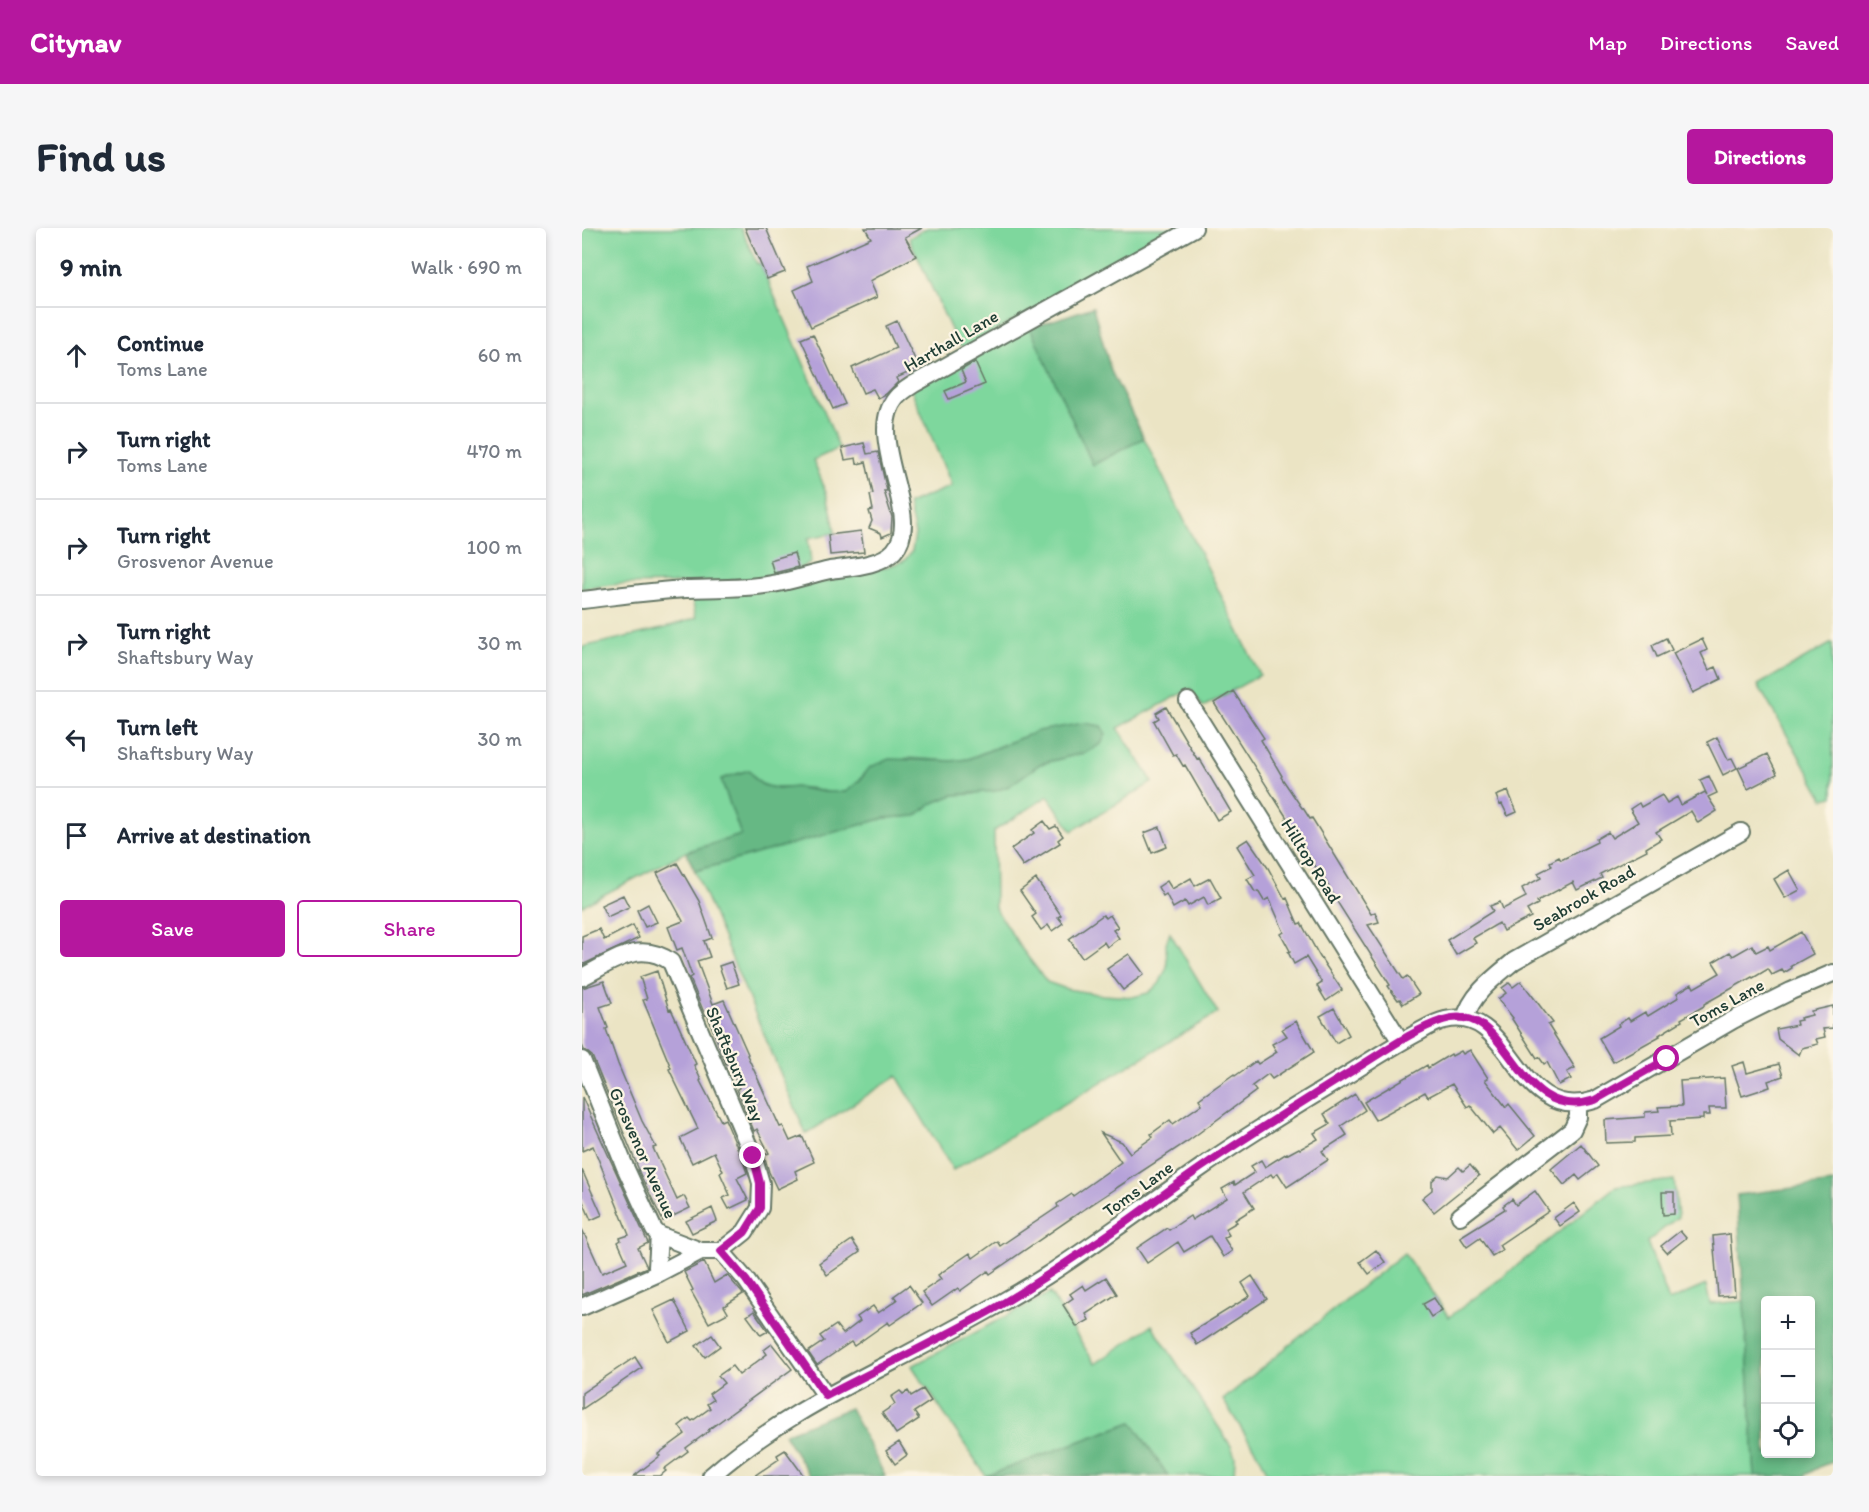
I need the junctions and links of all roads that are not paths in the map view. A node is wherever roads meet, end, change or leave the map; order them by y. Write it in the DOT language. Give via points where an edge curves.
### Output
graph roads {
  1 [pos="1194,228"];
  2 [pos="582,600"];
  3 [pos="1188,701"];
  4 [pos="1741,832"];
  5 [pos="1833,973"];
  6 [pos="582,977"];
  7 [pos="1465,1019"];
  8 [pos="1401,1042"];
  9 [pos="582,1060"];
  10 [pos="1578,1104"];
  11 [pos="1460,1216"];
  12 [pos="659,1235"];
  13 [pos="701,1251"];
  14 [pos="721,1251"];
  15 [pos="659,1273"];
  16 [pos="582,1307"];
  17 [pos="826,1396"];
  18 [pos="711,1476"];
  1 -- 2 [label="street, Harthall Lane" via="897,397 887,415 887,443 904,525 903,535 888,556 772,585"];
  3 -- 8 [label="street, Hilltop Road"];
  4 -- 7 [label="street, Seabrook Road" via="1514,961 1474,999"];
  5 -- 10 [label="street, Toms Lane" via="1733,1020 1595,1100"];
  6 -- 14 [label="street, Shaftsbury Way" via="635,952 661,954 671,962 753,1156 760,1183 760,1208 745,1232"];
  7 -- 8 [label="street, Toms Lane" via="1440,1021"];
  7 -- 10 [label="street" via="1479,1023 1493,1034 1544,1095 1558,1102"];
  8 -- 17 [label="street, Toms Lane" via="1203,1166 1102,1239 1013,1296"];
  9 -- 12 [label="street, Grosvenor Avenue" via="625,1167"];
  10 -- 11 [label="street" via="1572,1130"];
  12 -- 13 [label="street, Grosvenor Avenue"];
  12 -- 15 [label="street"];
  13 -- 14 [label="street, Grosvenor Avenue"];
  13 -- 15 [label="street"];
  14 -- 17 [label="street" via="746,1280"];
  15 -- 16 [label="street"];
  17 -- 18 [label="street, Toms Lane" via="768,1431"];
}
